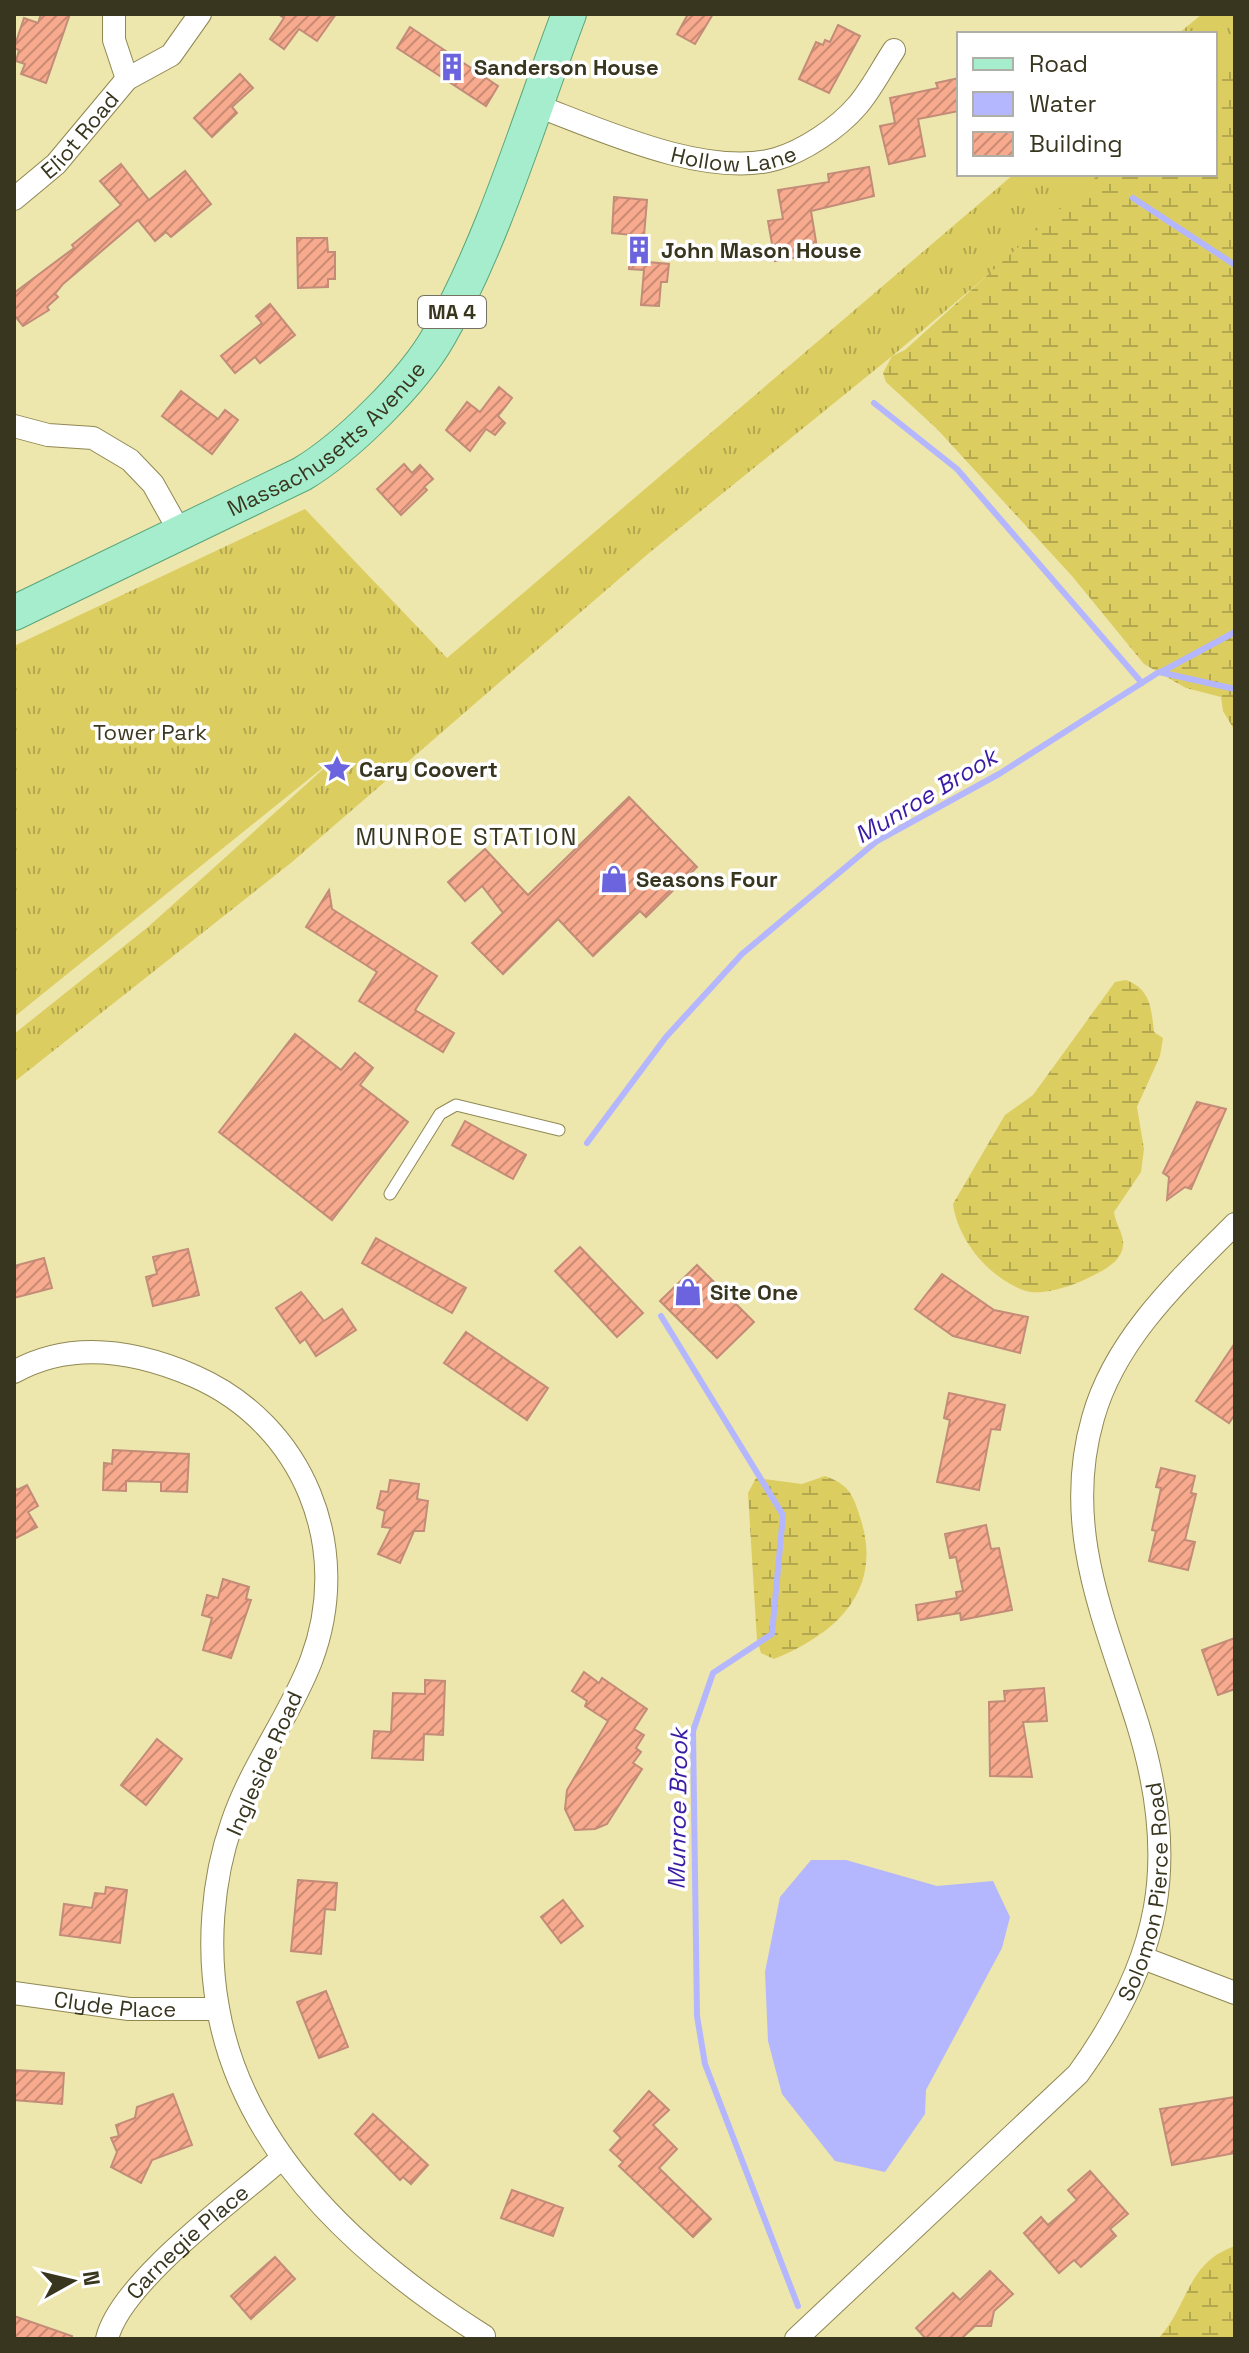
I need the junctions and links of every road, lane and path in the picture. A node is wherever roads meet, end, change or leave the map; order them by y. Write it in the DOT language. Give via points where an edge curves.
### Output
graph roads {
  1 [pos="114,14"];
  2 [pos="200,14"];
  3 [pos="569,14"];
  4 [pos="894,50"];
  5 [pos="127,79"];
  6 [pos="535,105"];
  7 [pos="14,199"];
  8 [pos="14,426"];
  9 [pos="181,534"];
  10 [pos="14,613"];
  11 [pos="559,1130"];
  12 [pos="390,1194"];
  13 [pos="1235,1224"];
  14 [pos="14,1372"];
  15 [pos="1143,1958"];
  16 [pos="14,1993"];
  17 [pos="1235,1993"];
  18 [pos="218,2009"];
  19 [pos="282,2158"];
  20 [pos="484,2336"];
  21 [pos="107,2339"];
  22 [pos="796,2339"];
  1 -- 5 [label="street, Eliot Road" via="114,40"];
  2 -- 5 [label="street" via="171,55"];
  3 -- 6 [label="main road, Massachusetts Avenue / MA 4"];
  4 -- 6 [label="street, Hollow Lane" via="857,106 825,134 776,159 729,163 672,153"];
  5 -- 7 [label="street, Eliot Road" via="56,164"];
  6 -- 9 [label="main road, Massachusetts Avenue / MA 4" via="466,285 438,339 405,380 320,463"];
  8 -- 9 [label="street" via="93,438 130,460 153,484"];
  9 -- 10 [label="main road, Massachusetts Avenue / MA 4"];
  11 -- 12 [label="lane" via="456,1105 440,1114"];
  13 -- 15 [label="street, Solomon Pierce Road" via="1165,1294 1131,1342 1093,1417 1084,1468 1087,1564 1138,1725 1159,1826 1160,1873"];
  14 -- 18 [label="street, Ingleside Road" via="43,1360 98,1351 133,1356 196,1377 260,1417 283,1442 313,1503 326,1565 320,1632 232,1823 211,1941"];
  15 -- 17 [label="street"];
  15 -- 22 [label="street, Solomon Pierce Road" via="1113,2026 1078,2074"];
  16 -- 18 [label="street, Clyde Place" via="129,2009"];
  18 -- 19 [label="street, Ingleside Road" via="242,2087"];
  19 -- 20 [label="street, Ingleside Road" via="377,2258"];
  19 -- 21 [label="street, Carnegie Place" via="130,2295"];
}
